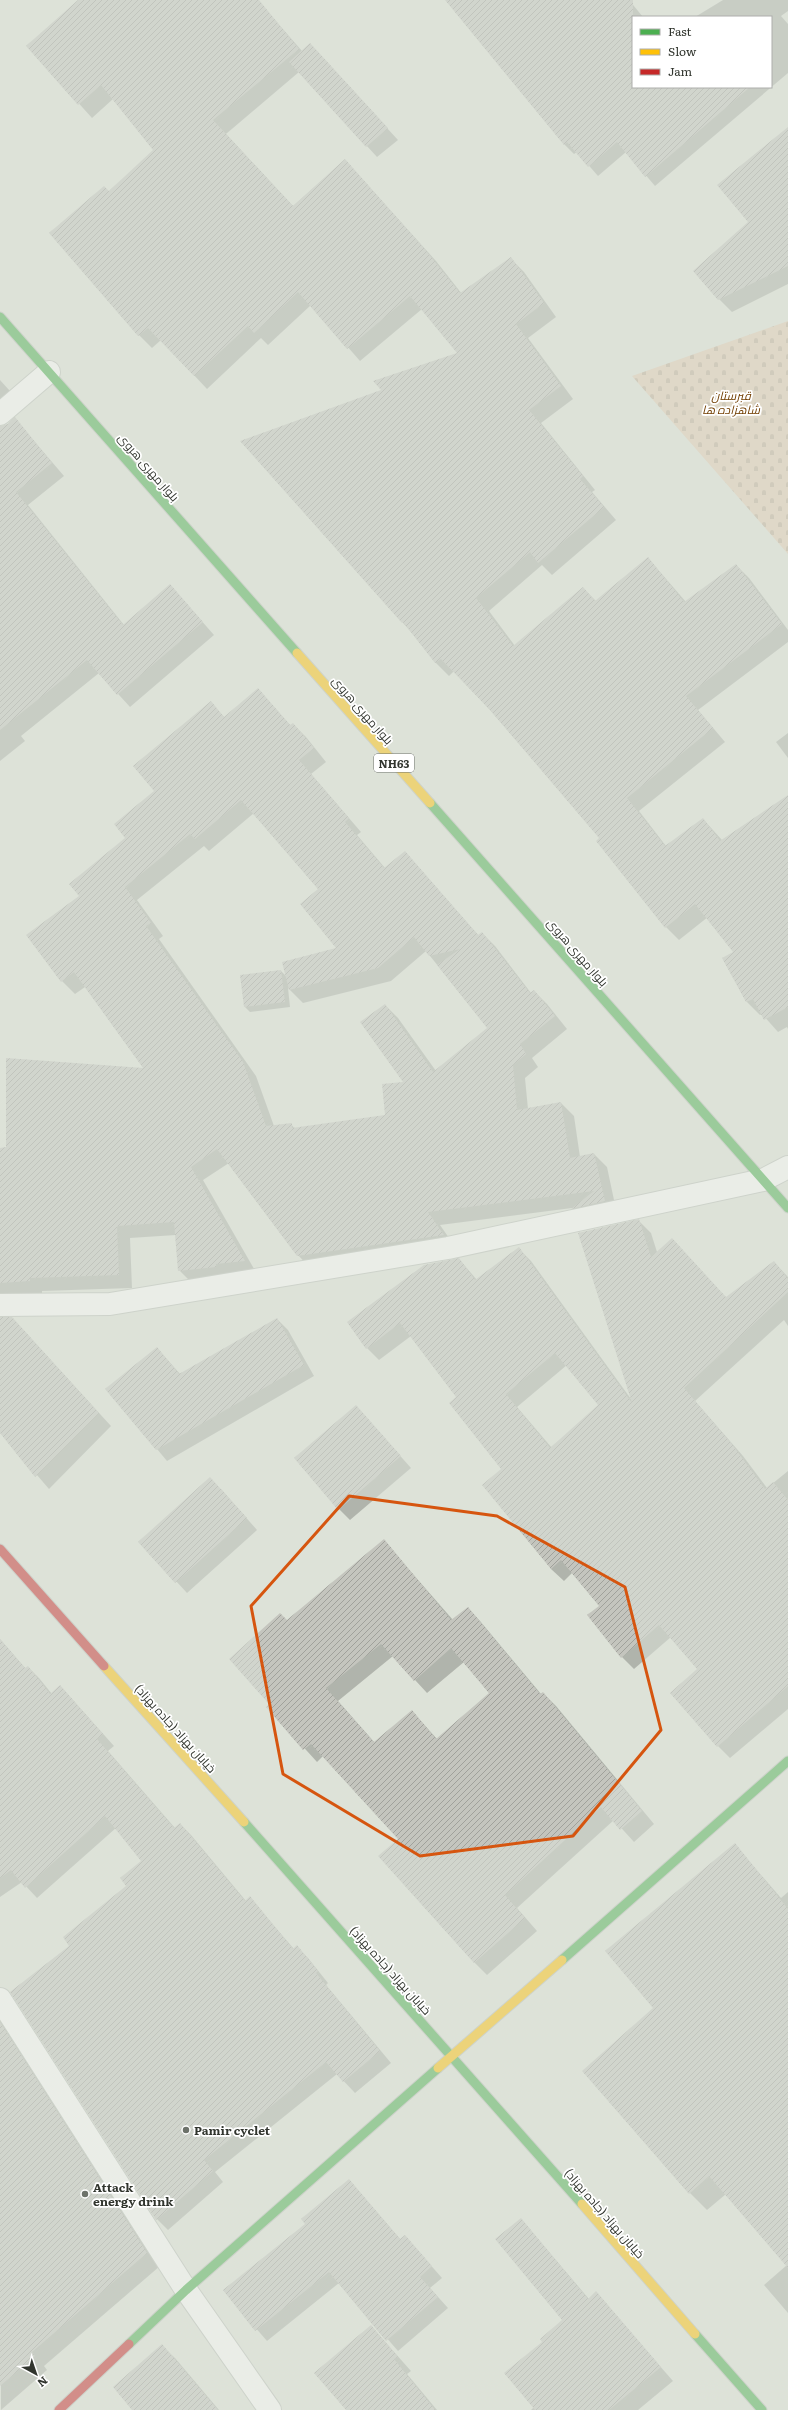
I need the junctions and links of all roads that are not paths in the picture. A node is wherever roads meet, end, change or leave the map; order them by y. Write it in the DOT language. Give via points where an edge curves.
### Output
graph roads {
  1 [pos="0,317"];
  2 [pos="48,372"];
  3 [pos="0,414"];
  4 [pos="788,1167"];
  5 [pos="763,1180"];
  6 [pos="788,1208"];
  7 [pos="0,1305"];
  8 [pos="0,1549"];
  9 [pos="788,1761"];
  10 [pos="0,2000"];
  11 [pos="451,2055"];
  12 [pos="186,2290"];
  13 [pos="59,2410"];
  14 [pos="270,2410"];
  15 [pos="762,2410"];
  1 -- 2 [label="main road, بلوار مهری هروی / NH63"];
  2 -- 3 [label="street"];
  2 -- 5 [label="main road, بلوار مهری هروی / NH63"];
  4 -- 5 [label="street"];
  5 -- 6 [label="main road, بلوار مهری هروی / NH63"];
  5 -- 7 [label="street" via="448,1248 110,1304"];
  8 -- 11 [label="main road, خیابان بهزاد (جاده بهزاد)"];
  9 -- 11 [label="main road"];
  10 -- 12 [label="street"];
  11 -- 12 [label="main road"];
  11 -- 15 [label="main road, خیابان بهزاد (جاده بهزاد)"];
  12 -- 13 [label="main road"];
  12 -- 14 [label="street"];
}
